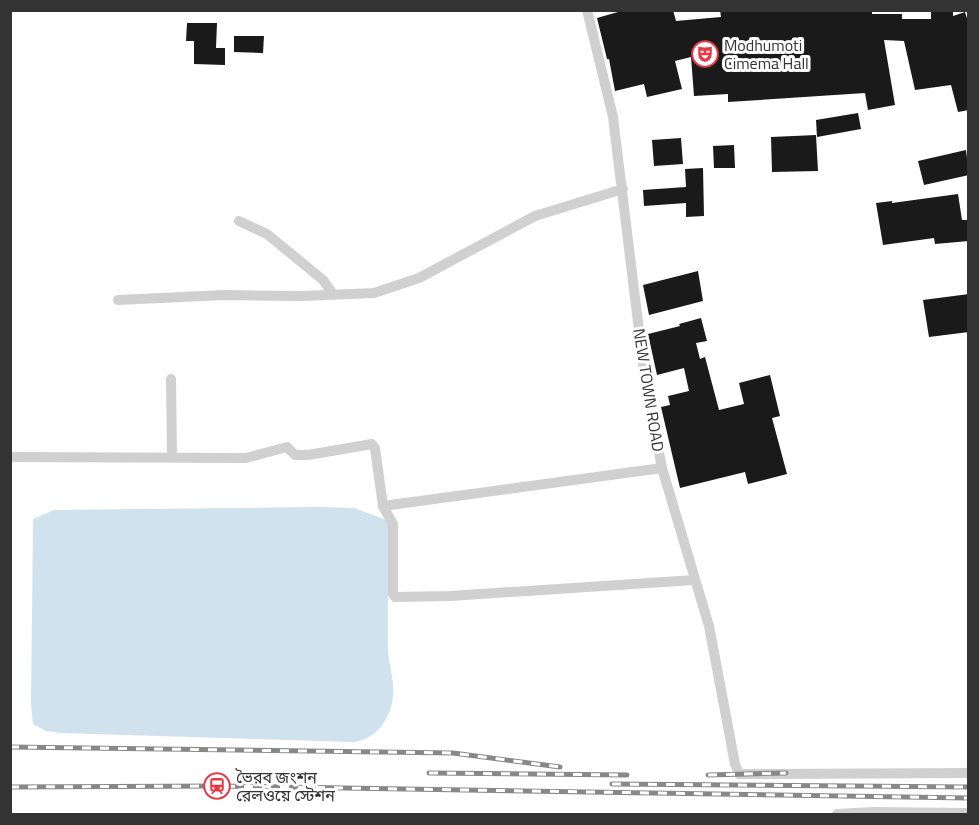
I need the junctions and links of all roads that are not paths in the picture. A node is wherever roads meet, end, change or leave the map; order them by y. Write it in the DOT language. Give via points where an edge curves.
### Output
graph roads {
  1 [pos="587,10"];
  2 [pos="623,189"];
  3 [pos="238,221"];
  4 [pos="333,294"];
  5 [pos="118,300"];
  6 [pos="171,379"];
  7 [pos="10,457"];
  8 [pos="172,457"];
  9 [pos="662,468"];
  10 [pos="383,506"];
  11 [pos="694,580"];
  12 [pos="969,773"];
  13 [pos="969,813"];
  14 [pos="837,814"];
  1 -- 2 [label="street, NEW TOWN ROAD" via="613,117"];
  2 -- 4 [label="street" via="535,216 419,278 374,293"];
  2 -- 9 [label="street, NEW TOWN ROAD" via="645,380"];
  3 -- 4 [label="street" via="267,234 323,280"];
  4 -- 5 [label="street"];
  6 -- 8 [label="street"];
  7 -- 8 [label="street"];
  8 -- 10 [label="street" via="246,458 287,447 295,455 308,455 372,444"];
  9 -- 10 [label="street"];
  9 -- 11 [label="street, NEW TOWN ROAD"];
  10 -- 11 [label="street" via="392,520 395,597"];
  11 -- 12 [label="street, NEW TOWN ROAD" via="709,626 740,774"];
  13 -- 14 [label="street"];
}
